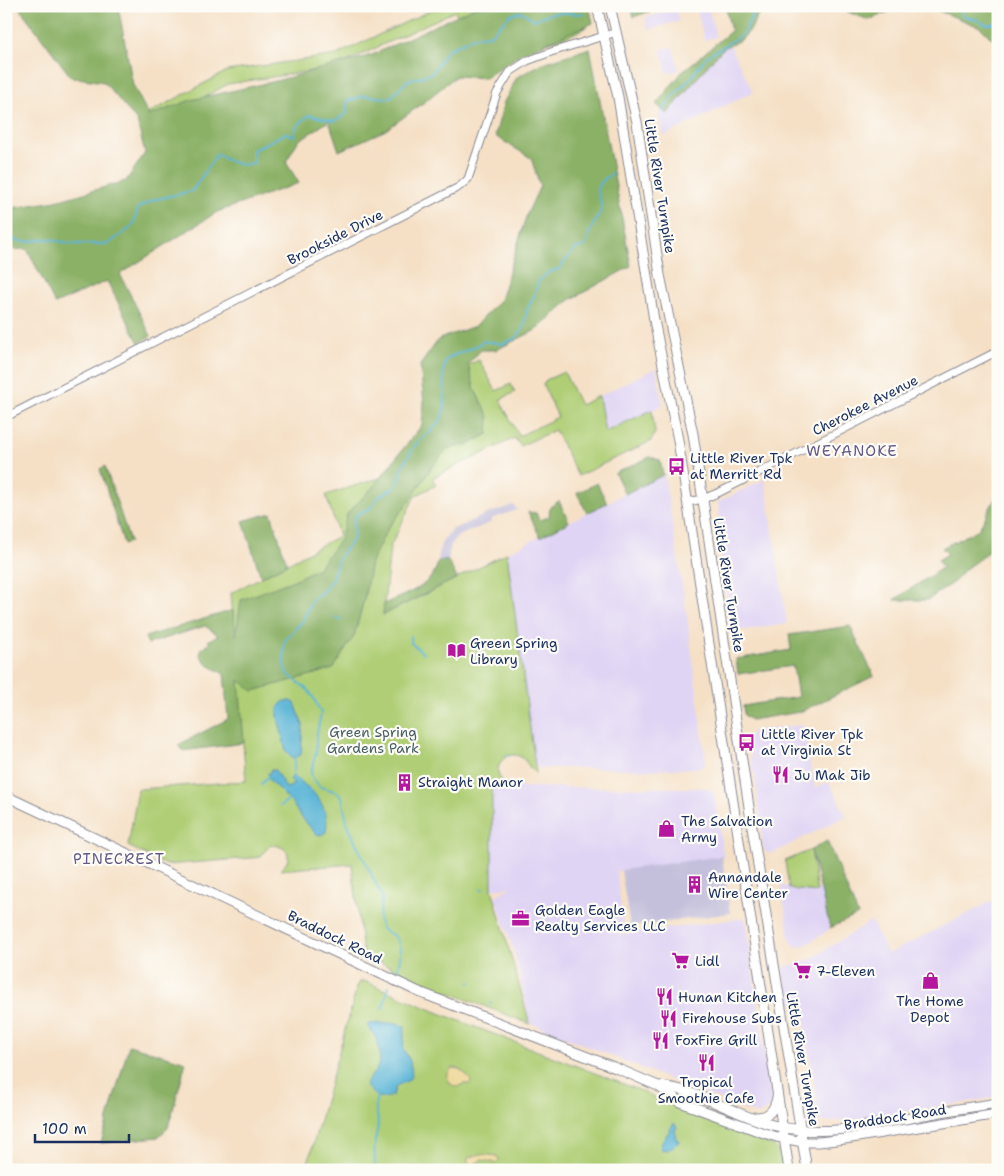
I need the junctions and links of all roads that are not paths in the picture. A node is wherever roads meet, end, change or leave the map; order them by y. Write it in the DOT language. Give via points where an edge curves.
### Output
graph roads {
  1 [pos="597,6"];
  2 [pos="610,6"];
  3 [pos="616,32"];
  4 [pos="605,36"];
  5 [pos="998,351"];
  6 [pos="6,417"];
  7 [pos="703,499"];
  8 [pos="688,502"];
  9 [pos="6,796"];
  10 [pos="658,1086"];
  11 [pos="778,1089"];
  12 [pos="998,1103"];
  13 [pos="998,1114"];
  14 [pos="743,1116"];
  15 [pos="783,1127"];
  16 [pos="801,1131"];
  17 [pos="785,1139"];
  18 [pos="803,1142"];
  19 [pos="789,1170"];
  20 [pos="807,1170"];
  1 -- 4 [label="main road, Little River Turnpike"];
  2 -- 3 [label="main road, Little River Turnpike"];
  3 -- 4 [label="street, Brookside Drive"];
  3 -- 7 [label="main road, Little River Turnpike" via="637,122 660,276"];
  4 -- 6 [label="street, Brookside Drive" via="527,61 510,72 497,93 468,179 459,187"];
  4 -- 8 [label="main road, Little River Turnpike"];
  5 -- 7 [label="street, Cherokee Avenue"];
  7 -- 8 [label="street, Cherokee Avenue"];
  7 -- 16 [label="main road, Little River Turnpike"];
  8 -- 11 [label="main road, Little River Turnpike"];
  9 -- 10 [label="main road, Braddock Road" via="419,992"];
  10 -- 14 [label="main road, Braddock Road" via="676,1088"];
  10 -- 17 [label="main road, Braddock Road" via="680,1102"];
  11 -- 14 [label="main road" via="776,1105 771,1112 758,1117"];
  11 -- 15 [label="main road, Little River Turnpike"];
  12 -- 16 [label="main road, Braddock Road" via="845,1130"];
  13 -- 18 [label="main road, Braddock Road" via="845,1139"];
  14 -- 15 [label="main road, Braddock Road"];
  15 -- 16 [label="main road, Braddock Road"];
  15 -- 17 [label="main road, Little River Turnpike"];
  16 -- 18 [label="main road, Little River Turnpike"];
  17 -- 18 [label="main road, Braddock Road"];
  17 -- 19 [label="main road, Little River Turnpike"];
  18 -- 20 [label="main road, Little River Turnpike"];
}
